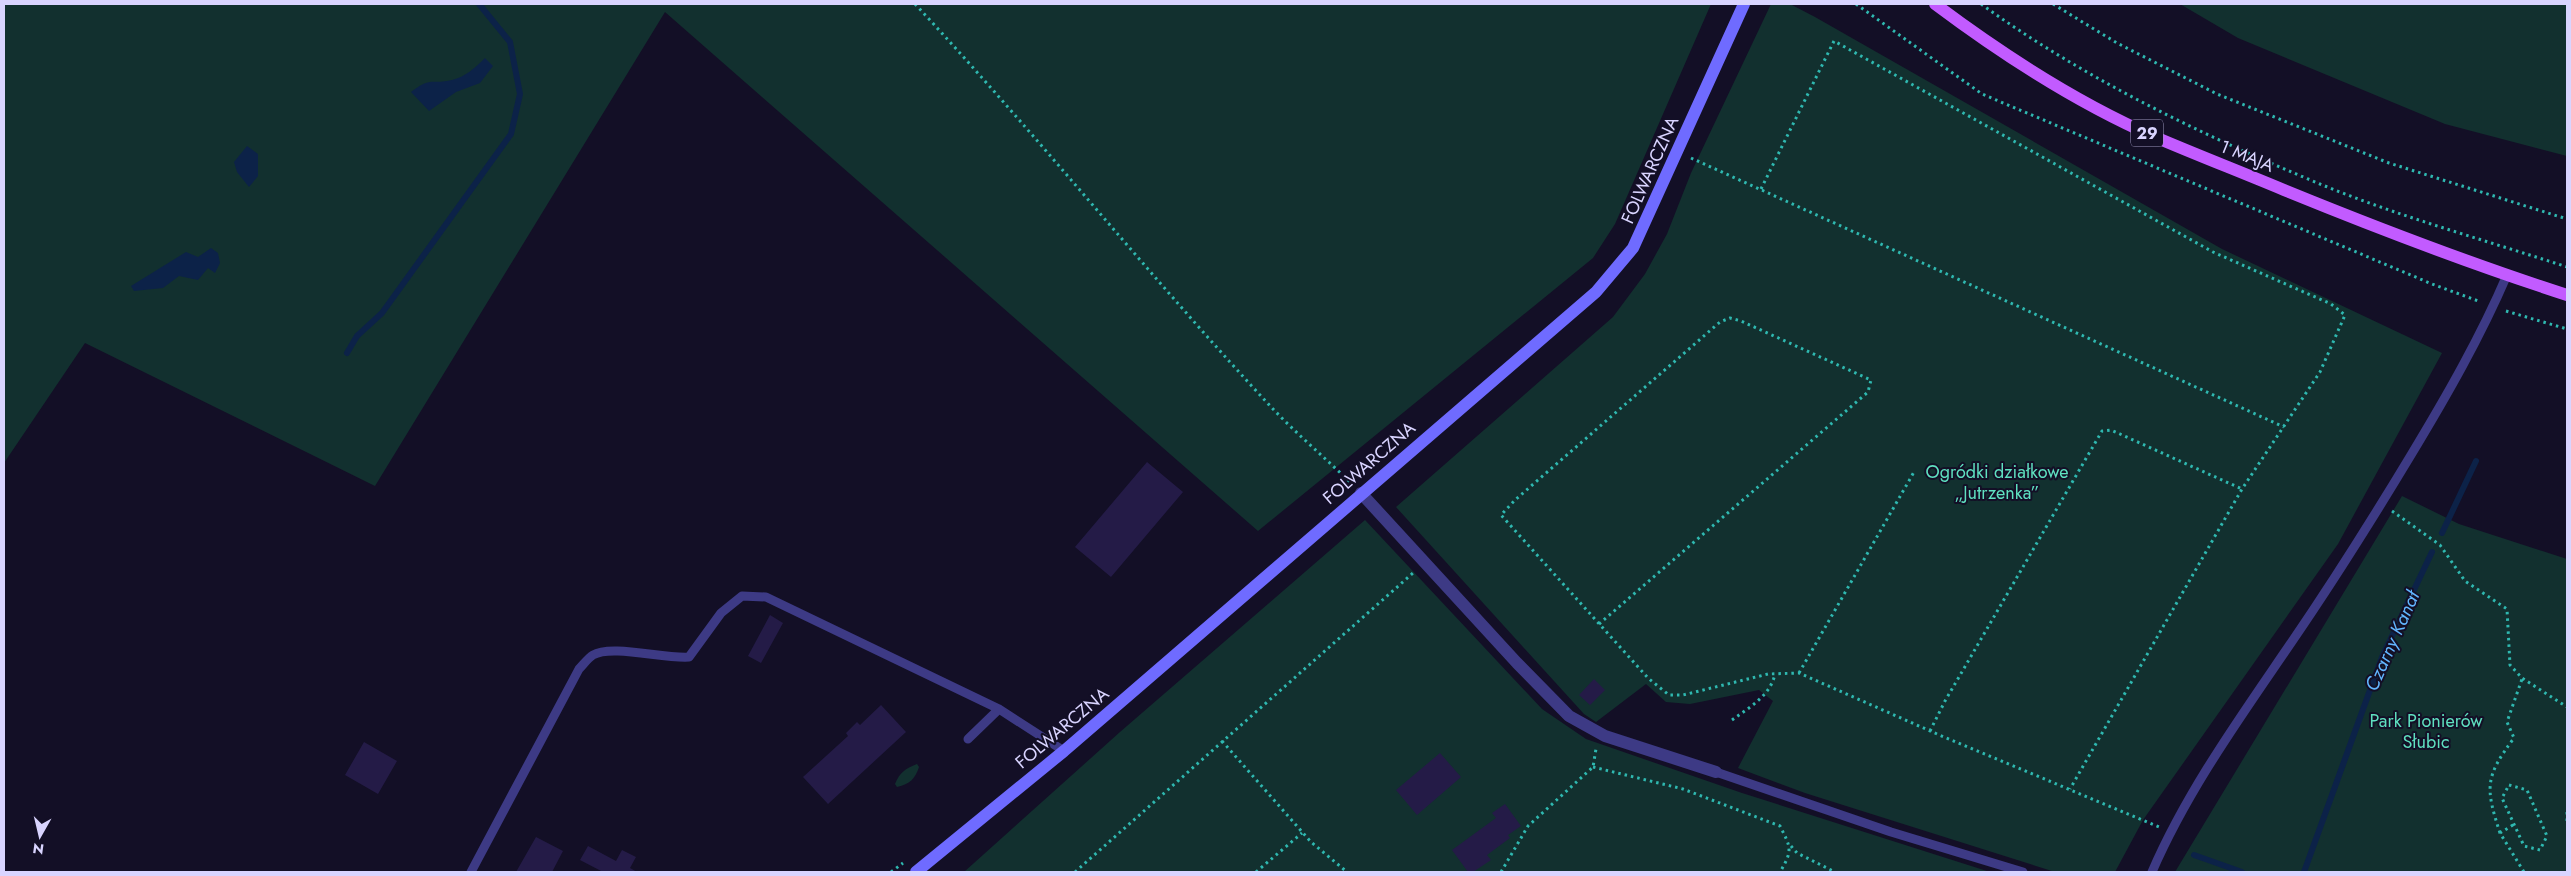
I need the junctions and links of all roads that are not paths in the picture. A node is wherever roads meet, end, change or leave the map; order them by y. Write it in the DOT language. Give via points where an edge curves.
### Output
graph roads {
  1 [pos="1744,4"];
  2 [pos="1935,4"];
  3 [pos="2507,275"];
  4 [pos="2567,295"];
  5 [pos="1361,492"];
  6 [pos="999,709"];
  7 [pos="968,739"];
  8 [pos="1064,751"];
  9 [pos="1716,772"];
  10 [pos="471,872"];
  11 [pos="916,872"];
  12 [pos="2023,872"];
  13 [pos="2152,872"];
  1 -- 5 [label="street, FOLWARCZNA" via="1633,248 1596,292"];
  2 -- 3 [label="main road, 1 MAJA / 29" via="1978,36 2090,105 2154,136 2359,221"];
  3 -- 4 [label="main road, 1 MAJA / 29"];
  3 -- 13 [label="lane" via="2475,346 2382,504 2238,720 2170,831"];
  5 -- 8 [label="street, FOLWARCZNA"];
  5 -- 9 [label="street" via="1517,664 1570,716 1600,733"];
  6 -- 7 [label="lane"];
  6 -- 8 [label="lane"];
  6 -- 10 [label="lane" via="766,597 742,596 721,613 689,657 671,659 613,651 593,655 579,669"];
  8 -- 11 [label="street, FOLWARCZNA"];
  9 -- 12 [label="lane" via="1891,832"];
}
